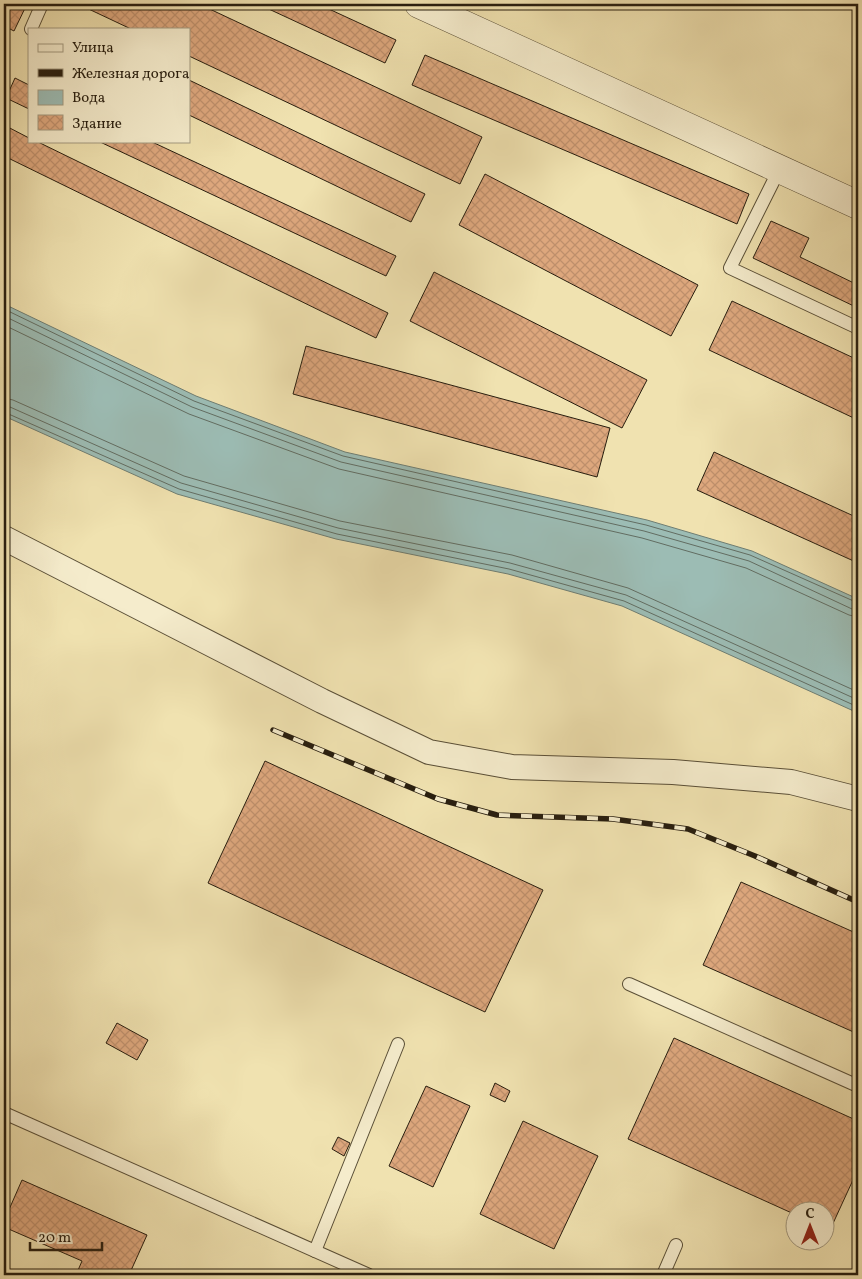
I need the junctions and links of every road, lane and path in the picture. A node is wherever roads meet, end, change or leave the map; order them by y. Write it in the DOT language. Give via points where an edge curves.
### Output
graph roads {
  1 [pos="42,4"];
  2 [pos="420,4"];
  3 [pos="31,28"];
  4 [pos="780,168"];
  5 [pos="858,205"];
  6 [pos="858,328"];
  7 [pos="4,538"];
  8 [pos="858,799"];
  9 [pos="629,984"];
  10 [pos="398,1044"];
  11 [pos="858,1086"];
  12 [pos="4,1113"];
  13 [pos="676,1245"];
  14 [pos="315,1251"];
  15 [pos="369,1275"];
  16 [pos="663,1275"];
  1 -- 3 [label="lane"];
  2 -- 4 [label="street"];
  4 -- 5 [label="street"];
  4 -- 6 [label="lane" via="730,268"];
  7 -- 8 [label="street" via="322,701 429,752 512,767 673,772 791,782"];
  9 -- 11 [label="lane"];
  10 -- 14 [label="lane"];
  12 -- 14 [label="lane"];
  13 -- 16 [label="lane"];
  14 -- 15 [label="lane"];
}
